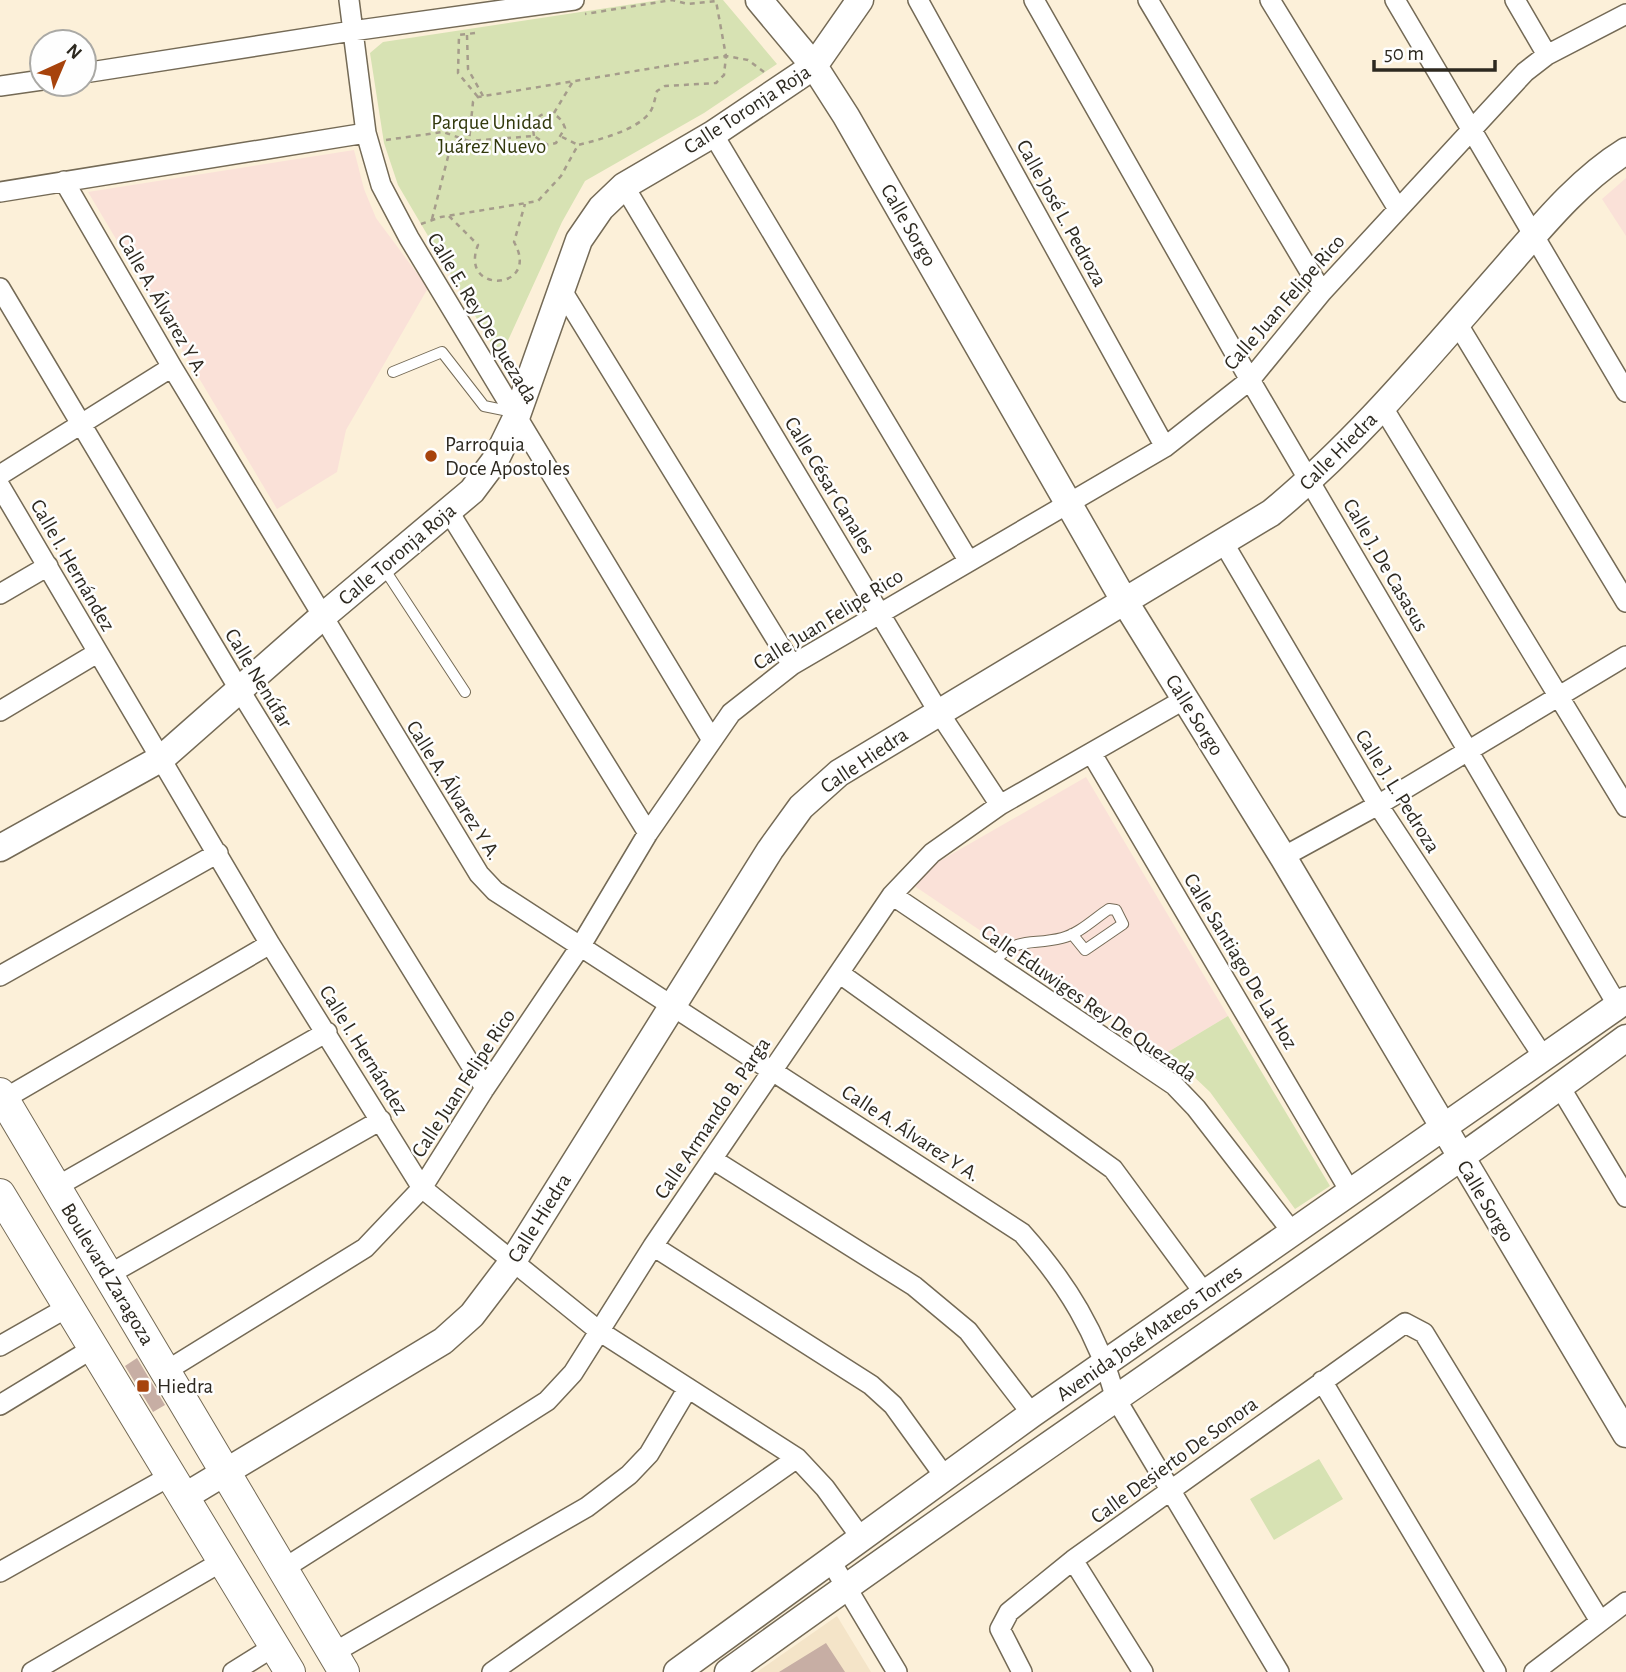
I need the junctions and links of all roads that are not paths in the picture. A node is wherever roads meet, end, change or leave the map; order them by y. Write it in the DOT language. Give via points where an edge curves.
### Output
graph roads {
  1 [pos="349,0"];
  2 [pos="760,0"];
  3 [pos="860,0"];
  4 [pos="918,0"];
  5 [pos="1034,0"];
  6 [pos="1148,0"];
  7 [pos="1270,0"];
  8 [pos="1395,0"];
  9 [pos="1515,0"];
  10 [pos="575,8"];
  11 [pos="1626,14"];
  12 [pos="352,30"];
  13 [pos="1547,55"];
  14 [pos="814,66"];
  15 [pos="98,71"];
  16 [pos="28,82"];
  17 [pos="0,86"];
  18 [pos="1470,130"];
  19 [pos="713,134"];
  20 [pos="368,138"];
  21 [pos="1626,150"];
  22 [pos="64,181"];
  23 [pos="625,186"];
  24 [pos="0,191"];
  25 [pos="1398,209"];
  26 [pos="1534,236"];
  27 [pos="0,288"];
  28 [pos="561,289"];
  29 [pos="1322,292"];
  30 [pos="1457,323"];
  31 [pos="172,367"];
  32 [pos="393,372"];
  33 [pos="1251,380"];
  34 [pos="1626,392"];
  35 [pos="1382,406"];
  36 [pos="515,415"];
  37 [pos="82,421"];
  38 [pos="1165,447"];
  39 [pos="0,475"];
  40 [pos="1310,481"];
  41 [pos="0,486"];
  42 [pos="1069,503"];
  43 [pos="449,512"];
  44 [pos="1223,542"];
  45 [pos="968,560"];
  46 [pos="48,566"];
  47 [pos="383,567"];
  48 [pos="0,593"];
  49 [pos="1626,601"];
  50 [pos="1125,602"];
  51 [pos="880,613"];
  52 [pos="322,617"];
  53 [pos="97,653"];
  54 [pos="1626,656"];
  55 [pos="792,665"];
  56 [pos="239,689"];
  57 [pos="465,692"];
  58 [pos="1559,696"];
  59 [pos="1185,699"];
  60 [pos="0,711"];
  61 [pos="938,711"];
  62 [pos="712,740"];
  63 [pos="1468,750"];
  64 [pos="1092,754"];
  65 [pos="162,758"];
  66 [pos="1000,805"];
  67 [pos="1378,805"];
  68 [pos="1626,807"];
  69 [pos="648,833"];
  70 [pos="0,848"];
  71 [pos="218,853"];
  72 [pos="1283,857"];
  73 [pos="892,895"];
  74 [pos="1072,934"];
  75 [pos="270,944"];
  76 [pos="580,947"];
  77 [pos="993,963"];
  78 [pos="839,973"];
  79 [pos="0,976"];
  80 [pos="1622,1003"];
  81 [pos="673,1006"];
  82 [pos="327,1032"];
  83 [pos="1626,1038"];
  84 [pos="1544,1058"];
  85 [pos="773,1070"];
  86 [pos="1560,1087"];
  87 [pos="485,1088"];
  88 [pos="2,1096"];
  89 [pos="380,1120"];
  90 [pos="1442,1128"];
  91 [pos="712,1159"];
  92 [pos="1461,1159"];
  93 [pos="56,1187"];
  94 [pos="422,1188"];
  95 [pos="1624,1188"];
  96 [pos="1351,1193"];
  97 [pos="5,1212"];
  98 [pos="1293,1233"];
  99 [pos="653,1246"];
  100 [pos="513,1261"];
  101 [pos="108,1275"];
  102 [pos="1205,1294"];
  103 [pos="70,1306"];
  104 [pos="599,1331"];
  105 [pos="0,1346"];
  106 [pos="95,1347"];
  107 [pos="1106,1363"];
  108 [pos="166,1371"];
  109 [pos="1322,1381"];
  110 [pos="688,1388"];
  111 [pos="1116,1399"];
  112 [pos="0,1405"];
  113 [pos="1032,1414"];
  114 [pos="1626,1434"];
  115 [pos="797,1458"];
  116 [pos="226,1474"];
  117 [pos="945,1477"];
  118 [pos="178,1486"];
  119 [pos="1172,1491"];
  120 [pos="862,1539"];
  121 [pos="831,1560"];
  122 [pos="1073,1560"];
  123 [pos="221,1562"];
  124 [pos="284,1569"];
  125 [pos="0,1572"];
  126 [pos="847,1586"];
  127 [pos="1626,1602"];
  128 [pos="1600,1621"];
  129 [pos="275,1646"];
  130 [pos="339,1662"];
  131 [pos="32,1672"];
  132 [pos="233,1672"];
  133 [pos="290,1672"];
  134 [pos="492,1672"];
  135 [pos="677,1672"];
  136 [pos="728,1672"];
  137 [pos="897,1672"];
  138 [pos="1022,1672"];
  139 [pos="1143,1672"];
  140 [pos="1279,1672"];
  141 [pos="1496,1672"];
  142 [pos="1534,1672"];
  1 -- 12 [label="street, Calle E. Rey De Quezada"];
  2 -- 14 [label="street, Calle Sorgo"];
  3 -- 14 [label="street, Calle Toronja Roja"];
  4 -- 38 [label="street, Calle José L. Pedroza"];
  5 -- 33 [label="street, Calle J. De Casasus"];
  6 -- 29 [label="street"];
  7 -- 25 [label="street"];
  8 -- 18 [label="street"];
  9 -- 13 [label="street"];
  10 -- 12 [label="street"];
  11 -- 13 [label="street, Calle Juan Felipe Rico"];
  12 -- 15 [label="street"];
  12 -- 20 [label="street, Calle E. Rey De Quezada"];
  13 -- 18 [label="street, Calle Juan Felipe Rico"];
  14 -- 19 [label="street, Calle Toronja Roja"];
  14 -- 42 [label="street, Calle Sorgo"];
  16 -- 17 [label="street"];
  18 -- 25 [label="street, Calle Juan Felipe Rico"];
  18 -- 26 [label="street"];
  19 -- 23 [label="street, Calle Toronja Roja"];
  19 -- 45 [label="street"];
  20 -- 22 [label="street"];
  20 -- 36 [label="street, Calle E. Rey De Quezada" via="381,185 406,233"];
  21 -- 26 [label="street, Calle Hiedra" via="1601,168"];
  22 -- 24 [label="street"];
  22 -- 31 [label="street, Calle A. Álvarez Y A."];
  23 -- 28 [label="street, Calle Toronja Roja" via="588,225"];
  23 -- 51 [label="street, Calle César Canales"];
  25 -- 29 [label="street, Calle Juan Felipe Rico"];
  26 -- 30 [label="street, Calle Hiedra"];
  26 -- 34 [label="street"];
  27 -- 37 [label="street, Calle Nenúfar"];
  28 -- 36 [label="street, Calle Toronja Roja"];
  28 -- 55 [label="street"];
  29 -- 33 [label="street, Calle Juan Felipe Rico"];
  30 -- 35 [label="street, Calle Hiedra"];
  30 -- 49 [label="street"];
  31 -- 37 [label="street"];
  31 -- 52 [label="street, Calle A. Álvarez Y A."];
  32 -- 36 [label="lane" via="442,352 484,406"];
  33 -- 38 [label="street, Calle Juan Felipe Rico"];
  33 -- 40 [label="street, Calle J. De Casasus"];
  35 -- 40 [label="street, Calle Hiedra"];
  35 -- 58 [label="street"];
  36 -- 43 [label="street, Calle Toronja Roja" via="484,477"];
  36 -- 62 [label="street, Calle E. Rey De Quezada"];
  37 -- 39 [label="street"];
  37 -- 56 [label="street, Calle Nenúfar"];
  38 -- 42 [label="street, Calle Juan Felipe Rico"];
  40 -- 44 [label="street, Calle Hiedra" via="1271,513"];
  40 -- 63 [label="street, Calle J. De Casasus"];
  41 -- 46 [label="street, Calle I. Hernández"];
  42 -- 45 [label="street, Calle Juan Felipe Rico"];
  42 -- 50 [label="street, Calle Sorgo"];
  43 -- 47 [label="street, Calle Toronja Roja"];
  43 -- 69 [label="street"];
  44 -- 50 [label="street, Calle Hiedra"];
  44 -- 67 [label="street, Calle J. L. Pedroza"];
  45 -- 51 [label="street, Calle Juan Felipe Rico"];
  46 -- 48 [label="street"];
  46 -- 53 [label="street, Calle I. Hernández"];
  47 -- 52 [label="street, Calle Toronja Roja"];
  47 -- 57 [label="lane"];
  50 -- 59 [label="street, Calle Sorgo"];
  50 -- 61 [label="street, Calle Hiedra"];
  51 -- 55 [label="street, Calle Juan Felipe Rico"];
  51 -- 61 [label="street, Calle César Canales"];
  52 -- 56 [label="street, Calle Toronja Roja"];
  52 -- 76 [label="street, Calle A. Álvarez Y A." via="479,874 495,891"];
  53 -- 60 [label="street"];
  53 -- 65 [label="street, Calle I. Hernández"];
  54 -- 58 [label="street"];
  55 -- 62 [label="street, Calle Juan Felipe Rico" via="748,697"];
  56 -- 65 [label="street, Calle Toronja Roja"];
  56 -- 87 [label="street, Calle Nenúfar"];
  58 -- 63 [label="street"];
  58 -- 68 [label="street"];
  59 -- 64 [label="street, Calle Armando B. Parga"];
  59 -- 72 [label="street, Calle Sorgo"];
  61 -- 66 [label="street, Calle César Canales"];
  61 -- 81 [label="street, Calle Hiedra" via="839,773 801,807"];
  62 -- 69 [label="street, Calle Juan Felipe Rico"];
  63 -- 67 [label="street"];
  63 -- 80 [label="street, Calle J. De Casasus"];
  64 -- 66 [label="street, Calle Armando B. Parga"];
  64 -- 96 [label="street, Calle Santiago De La Hoz"];
  65 -- 70 [label="street, Calle Toronja Roja"];
  65 -- 71 [label="street, Calle I. Hernández"];
  66 -- 73 [label="street, Calle Armando B. Parga" via="932,853"];
  67 -- 72 [label="street"];
  67 -- 84 [label="street, Calle J. L. Pedroza"];
  69 -- 76 [label="street, Calle Juan Felipe Rico"];
  71 -- 75 [label="street, Calle I. Hernández"];
  71 -- 79 [label="street"];
  72 -- 90 [label="street, Calle Sorgo"];
  73 -- 77 [label="street, Calle Eduwiges Rey De Quezada"];
  73 -- 78 [label="street, Calle Armando B. Parga"];
  74 -- 74 [label="lane" via="1086,950 1123,924 1113,908"];
  74 -- 77 [label="lane" via="1020,942"];
  75 -- 82 [label="street, Calle I. Hernández"];
  75 -- 88 [label="street"];
  76 -- 81 [label="street, Calle A. Álvarez Y A."];
  76 -- 87 [label="street, Calle Juan Felipe Rico"];
  77 -- 98 [label="street, Calle Eduwiges Rey De Quezada" via="1174,1085"];
  78 -- 85 [label="street, Calle Armando B. Parga"];
  78 -- 102 [label="street" via="1114,1169"];
  80 -- 84 [label="street, Avenida José Mateos Torres"];
  81 -- 85 [label="street, Calle A. Álvarez Y A."];
  81 -- 100 [label="street, Calle Hiedra"];
  82 -- 89 [label="street, Calle I. Hernández"];
  82 -- 93 [label="street"];
  83 -- 86 [label="street, Avenida José Mateos Torres"];
  84 -- 90 [label="street, Avenida José Mateos Torres"];
  85 -- 91 [label="street, Calle Armando B. Parga"];
  85 -- 107 [label="street, Calle A. Álvarez Y A." via="1022,1233 1073,1298"];
  86 -- 92 [label="street, Avenida José Mateos Torres"];
  86 -- 95 [label="street"];
  87 -- 94 [label="street, Calle Juan Felipe Rico"];
  88 -- 93 [label="main road, Boulevard Zaragoza"];
  89 -- 94 [label="street, Calle I. Hernández"];
  89 -- 101 [label="street"];
  90 -- 92 [label="street, Calle Sorgo"];
  90 -- 96 [label="street, Avenida José Mateos Torres"];
  91 -- 99 [label="street, Calle Armando B. Parga"];
  91 -- 113 [label="street" via="914,1286 968,1331"];
  92 -- 111 [label="street, Avenida José Mateos Torres"];
  92 -- 114 [label="street, Calle Sorgo"];
  93 -- 101 [label="main road, Boulevard Zaragoza"];
  94 -- 100 [label="street, Calle I. Hernández"];
  94 -- 108 [label="street, Calle Juan Felipe Rico" via="365,1248"];
  96 -- 98 [label="street, Avenida José Mateos Torres"];
  97 -- 103 [label="main road"];
  98 -- 102 [label="street, Avenida José Mateos Torres"];
  99 -- 104 [label="street, Calle Armando B. Parga"];
  99 -- 117 [label="street" via="872,1385 893,1405"];
  100 -- 104 [label="street, Calle I. Hernández"];
  100 -- 116 [label="street, Calle Hiedra" via="472,1315 443,1341"];
  101 -- 108 [label="main road, Boulevard Zaragoza"];
  102 -- 107 [label="street, Avenida José Mateos Torres"];
  103 -- 105 [label="street"];
  103 -- 106 [label="main road"];
  104 -- 110 [label="street, Calle I. Hernández"];
  104 -- 124 [label="street, Calle Armando B. Parga" via="573,1373 547,1401"];
  106 -- 112 [label="street"];
  106 -- 118 [label="main road"];
  107 -- 111 [label="street, Calle A. Álvarez Y A."];
  107 -- 113 [label="street, Avenida José Mateos Torres"];
  108 -- 116 [label="main road, Boulevard Zaragoza"];
  109 -- 119 [label="street, Calle Desierto De Sonora"];
  109 -- 128 [label="street, Calle Desierto De Sonora" via="1405,1323 1423,1332"];
  109 -- 141 [label="street"];
  110 -- 115 [label="street, Calle I. Hernández"];
  110 -- 130 [label="street" via="649,1454 629,1475 587,1507"];
  111 -- 119 [label="street, Calle A. Álvarez Y A."];
  111 -- 126 [label="street, Avenida José Mateos Torres"];
  113 -- 117 [label="street, Avenida José Mateos Torres"];
  115 -- 120 [label="street, Calle I. Hernández"];
  115 -- 134 [label="street"];
  116 -- 118 [label="street, Calle Hiedra"];
  116 -- 124 [label="main road, Boulevard Zaragoza"];
  117 -- 120 [label="street, Avenida José Mateos Torres"];
  118 -- 123 [label="main road"];
  118 -- 125 [label="street"];
  119 -- 122 [label="street, Calle Desierto De Sonora"];
  119 -- 140 [label="street, Calle A. Álvarez Y A."];
  120 -- 121 [label="street, Avenida José Mateos Torres"];
  121 -- 126 [label="street"];
  121 -- 135 [label="street, Avenida José Mateos Torres"];
  122 -- 138 [label="street, Calle Desierto De Sonora" via="1009,1612 1000,1629"];
  122 -- 139 [label="street"];
  123 -- 129 [label="main road"];
  123 -- 131 [label="street"];
  124 -- 130 [label="main road, Boulevard Zaragoza"];
  126 -- 136 [label="street, Avenida José Mateos Torres"];
  126 -- 137 [label="street"];
  127 -- 128 [label="street"];
  128 -- 142 [label="street"];
  129 -- 132 [label="street"];
  129 -- 133 [label="main road"];
}
